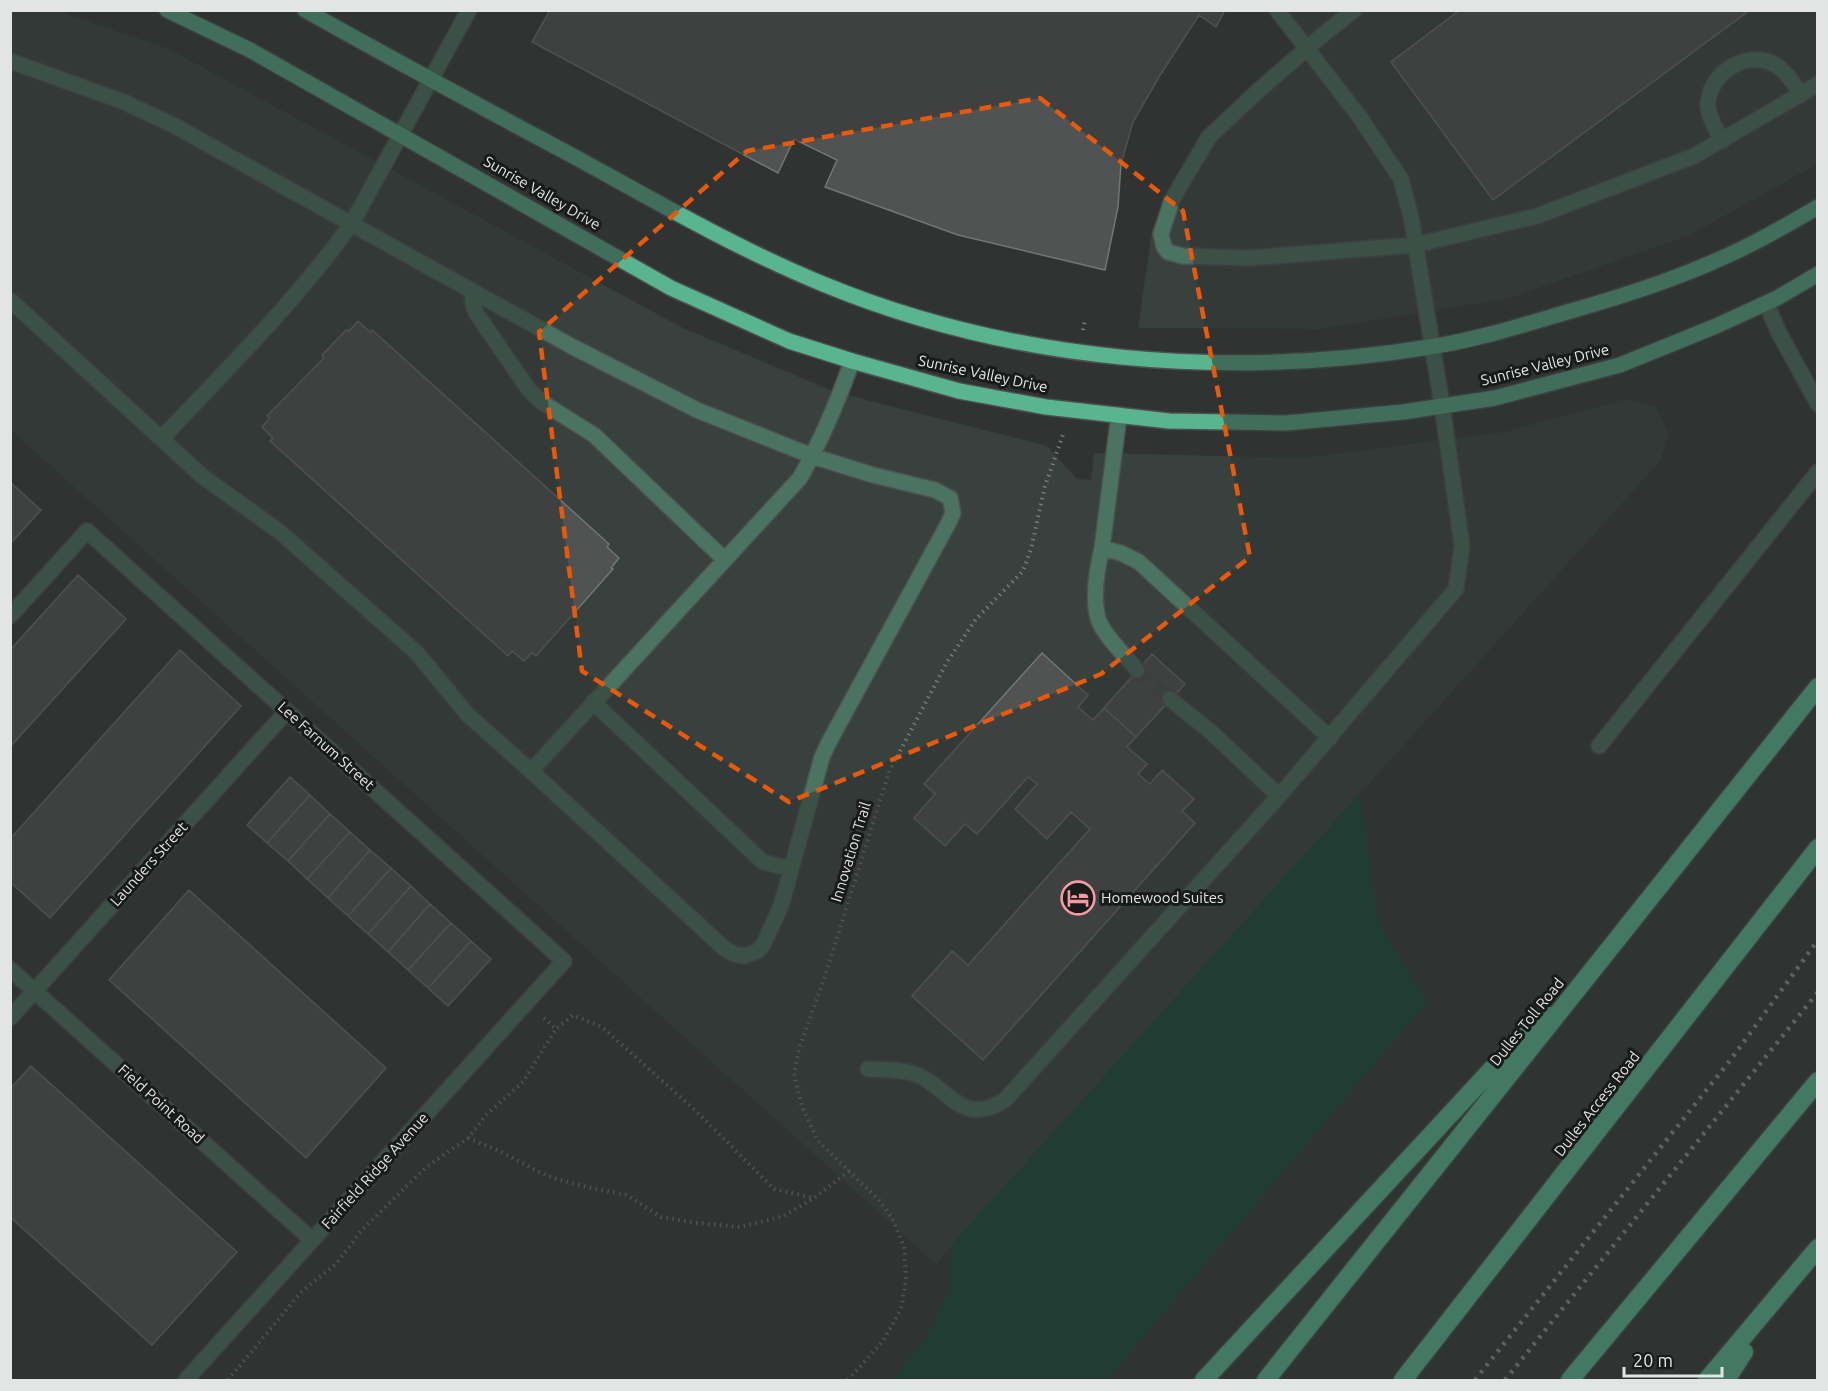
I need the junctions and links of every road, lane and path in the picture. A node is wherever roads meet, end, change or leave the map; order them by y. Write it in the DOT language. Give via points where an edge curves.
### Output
graph roads {
  1 [pos="166,10"];
  2 [pos="305,10"];
  3 [pos="469,10"];
  4 [pos="1277,10"];
  5 [pos="1354,10"];
  6 [pos="1306,49"];
  7 [pos="10,61"];
  8 [pos="432,80"];
  9 [pos="1818,84"];
  10 [pos="1801,95"];
  11 [pos="402,135"];
  12 [pos="1722,141"];
  13 [pos="1818,207"];
  14 [pos="352,223"];
  15 [pos="1415,245"];
  16 [pos="1818,274"];
  17 [pos="474,292"];
  18 [pos="10,300"];
  19 [pos="1766,303"];
  20 [pos="1085,319"];
  21 [pos="1432,347"];
  22 [pos="1079,352"];
  23 [pos="852,360"];
  24 [pos="1818,404"];
  25 [pos="1442,405"];
  26 [pos="1069,410"];
  27 [pos="1119,416"];
  28 [pos="162,438"];
  29 [pos="812,456"];
  30 [pos="1818,472"];
  31 [pos="1102,548"];
  32 [pos="725,560"];
  33 [pos="10,616"];
  34 [pos="1137,670"];
  35 [pos="1818,687"];
  36 [pos="1170,699"];
  37 [pos="593,702"];
  38 [pos="287,711"];
  39 [pos="1330,738"];
  40 [pos="1599,746"];
  41 [pos="531,771"];
  42 [pos="1279,796"];
  43 [pos="1818,848"];
  44 [pos="791,869"];
  45 [pos="1643,906"];
  46 [pos="564,961"];
  47 [pos="10,969"];
  48 [pos="35,991"];
  49 [pos="10,1018"];
  50 [pos="544,1018"];
  51 [pos="556,1029"];
  52 [pos="868,1069"];
  53 [pos="1818,1081"];
  54 [pos="468,1138"];
  55 [pos="849,1171"];
  56 [pos="814,1198"];
  57 [pos="312,1240"];
  58 [pos="1818,1248"];
  59 [pos="1777,1298"];
  60 [pos="186,1380"];
  61 [pos="228,1380"];
  62 [pos="848,1380"];
  63 [pos="1204,1380"];
  64 [pos="1266,1380"];
  65 [pos="1403,1380"];
  66 [pos="1570,1380"];
  67 [pos="1707,1380"];
  68 [pos="1726,1380"];
  1 -- 11 [label="main road, Sunrise Valley Drive" via="250,50"];
  2 -- 8 [label="main road"];
  3 -- 8 [label="street"];
  4 -- 6 [label="street"];
  5 -- 6 [label="street"];
  6 -- 15 [label="street" via="1396,169"];
  6 -- 15 [label="street" via="1209,137 1172,200 1162,227 1164,247 1182,256 1249,258"];
  7 -- 14 [label="street" via="124,102 175,126"];
  8 -- 11 [label="street"];
  8 -- 22 [label="main road" via="736,245 824,285 909,315 998,339"];
  9 -- 10 [label="street"];
  10 -- 12 [label="street"];
  10 -- 12 [label="street" via="1782,70 1769,62 1749,60 1723,72 1712,88 1708,107"];
  11 -- 14 [label="street"];
  11 -- 23 [label="main road, Sunrise Valley Drive" via="671,288 789,341"];
  12 -- 15 [label="street" via="1684,160 1537,216"];
  13 -- 21 [label="main road" via="1759,240 1677,277 1550,317"];
  14 -- 17 [label="street"];
  14 -- 28 [label="street" via="281,310"];
  15 -- 21 [label="street"];
  16 -- 19 [label="main road, Sunrise Valley Drive"];
  17 -- 29 [label="street" via="697,410"];
  17 -- 32 [label="street" via="476,313 529,390 594,435"];
  18 -- 28 [label="street"];
  19 -- 24 [label="street"];
  19 -- 25 [label="main road, Sunrise Valley Drive" via="1620,365 1495,398"];
  20 -- 22 [label="path"];
  21 -- 22 [label="main road" via="1259,363 1169,361"];
  21 -- 25 [label="street"];
  23 -- 26 [label="main road, Sunrise Valley Drive" via="959,391"];
  23 -- 29 [label="street"];
  25 -- 27 [label="main road, Sunrise Valley Drive" via="1286,423"];
  25 -- 39 [label="street" via="1462,546 1456,589"];
  26 -- 27 [label="main road, Sunrise Valley Drive"];
  26 -- 55 [label="path, Innovation Trail" via="1023,571 976,619 947,662 889,772 799,1049 794,1074 802,1107 818,1141"];
  27 -- 31 [label="street"];
  28 -- 41 [label="street" via="202,476 280,532 417,653 467,714"];
  29 -- 32 [label="street" via="800,478"];
  29 -- 44 [label="street" via="935,490 950,498 953,513 822,757"];
  30 -- 40 [label="street"];
  31 -- 34 [label="street" via="1096,586 1098,619"];
  31 -- 39 [label="street" via="1139,562"];
  32 -- 37 [label="street"];
  33 -- 38 [label="street, Lee Farnum Street" via="87,531"];
  35 -- 45 [label="highway, Dulles Toll Road"];
  36 -- 42 [label="street"];
  37 -- 41 [label="street"];
  37 -- 44 [label="street" via="763,862"];
  38 -- 46 [label="street, Lee Farnum Street"];
  38 -- 48 [label="street, Launders Street"];
  39 -- 42 [label="street"];
  41 -- 44 [label="street" via="734,954 751,955 763,945 781,906"];
  42 -- 52 [label="street" via="1005,1100 982,1110 970,1109 957,1105 914,1074"];
  43 -- 65 [label="highway, Dulles Access Road"];
  45 -- 63 [label="highway"];
  45 -- 64 [label="highway, Dulles Toll Road"];
  46 -- 57 [label="street, Fairfield Ridge Avenue"];
  47 -- 48 [label="street, Field Point Road"];
  48 -- 49 [label="street, Launders Street"];
  48 -- 57 [label="street, Field Point Road"];
  50 -- 51 [label="path"];
  51 -- 54 [label="path" via="523,1082"];
  51 -- 56 [label="path" via="573,1015 602,1028 695,1110 774,1189"];
  53 -- 66 [label="highway"];
  54 -- 56 [label="path" via="547,1176 627,1195 661,1216 695,1223 740,1227 784,1216"];
  54 -- 61 [label="path" via="425,1168 362,1230 336,1264 302,1291"];
  55 -- 56 [label="path"];
  55 -- 62 [label="path, Innovation Trail" via="892,1218 904,1247 906,1280 897,1317 883,1341"];
  57 -- 60 [label="street, Fairfield Ridge Avenue"];
  58 -- 59 [label="highway"];
  59 -- 67 [label="highway"];
  59 -- 68 [label="highway"];
}
